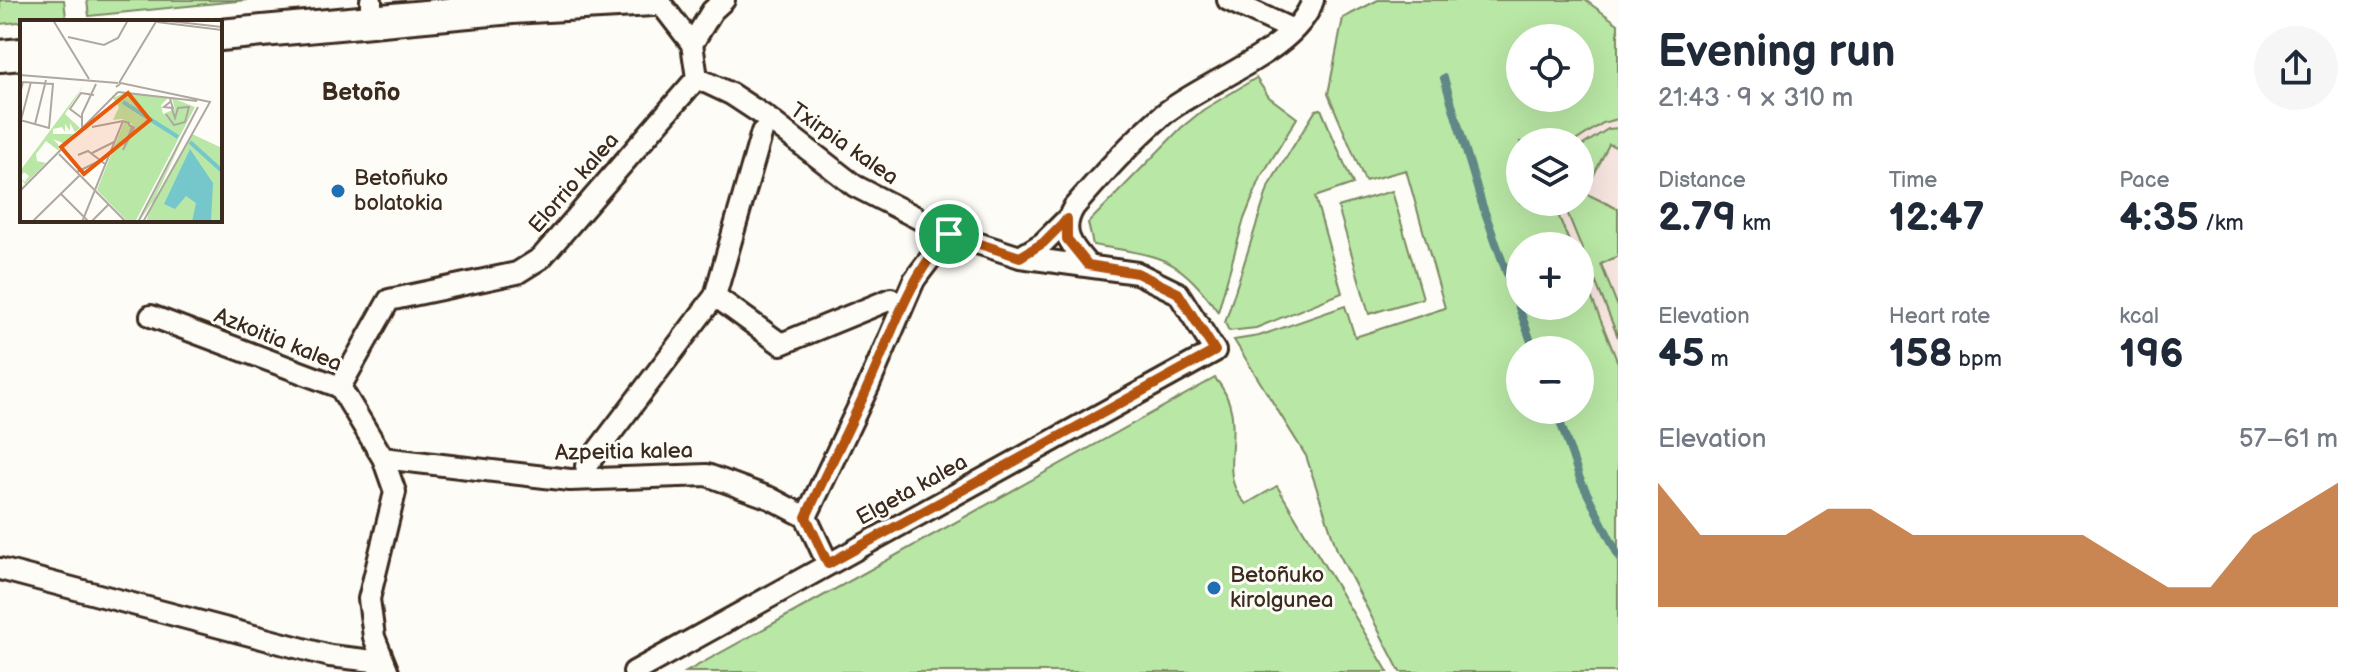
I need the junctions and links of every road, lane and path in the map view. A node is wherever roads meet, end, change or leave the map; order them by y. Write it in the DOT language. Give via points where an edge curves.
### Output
graph roads {
  1 [pos="656,0"];
  2 [pos="724,0"];
  3 [pos="1228,0"];
  4 [pos="1313,0"];
  5 [pos="514,4"];
  6 [pos="371,10"];
  7 [pos="1293,30"];
  8 [pos="222,35"];
  9 [pos="692,44"];
  10 [pos="20,54"];
  11 [pos="0,56"];
  12 [pos="697,78"];
  13 [pos="762,132"];
  14 [pos="1067,219"];
  15 [pos="949,234"];
  16 [pos="1020,257"];
  17 [pos="1088,265"];
  18 [pos="715,296"];
  19 [pos="891,299"];
  20 [pos="151,316"];
  21 [pos="1215,351"];
  22 [pos="340,387"];
  23 [pos="383,458"];
  24 [pos="586,466"];
  25 [pos="806,517"];
  26 [pos="828,564"];
  27 [pos="0,569"];
  28 [pos="386,667"];
  29 [pos="634,672"];
  1 -- 5 [label="main road"];
  1 -- 9 [label="street"];
  2 -- 9 [label="street"];
  3 -- 7 [label="street"];
  4 -- 7 [label="street"];
  5 -- 6 [label="main road"];
  6 -- 8 [label="main road"];
  7 -- 14 [label="street" via="1163,115"];
  9 -- 12 [label="street"];
  10 -- 11 [label="main road"];
  12 -- 15 [label="street, Txirpia kalea" via="766,117 855,186"];
  12 -- 22 [label="street, Elorrio kalea" via="541,258 517,273 389,300"];
  13 -- 18 [label="street"];
  14 -- 16 [label="street"];
  14 -- 17 [label="street" via="1067,239"];
  15 -- 16 [label="street, Txirpia kalea"];
  15 -- 25 [label="street" via="914,280"];
  16 -- 17 [label="street, Txirpia kalea"];
  17 -- 21 [label="street, Txirpia kalea" via="1137,273 1178,293"];
  18 -- 19 [label="street" via="781,344"];
  18 -- 24 [label="street"];
  20 -- 22 [label="street, Azkoitia kalea"];
  21 -- 26 [label="street, Elgeta kalea"];
  22 -- 23 [label="street, Azkoitia kalea"];
  23 -- 25 [label="street, Azpeitia kalea" via="570,480 707,475"];
  23 -- 28 [label="street, Azkoitia kalea" via="395,492 369,614"];
  25 -- 26 [label="street"];
  26 -- 29 [label="street, Elgeta kalea"];
  27 -- 28 [label="street"];
}
